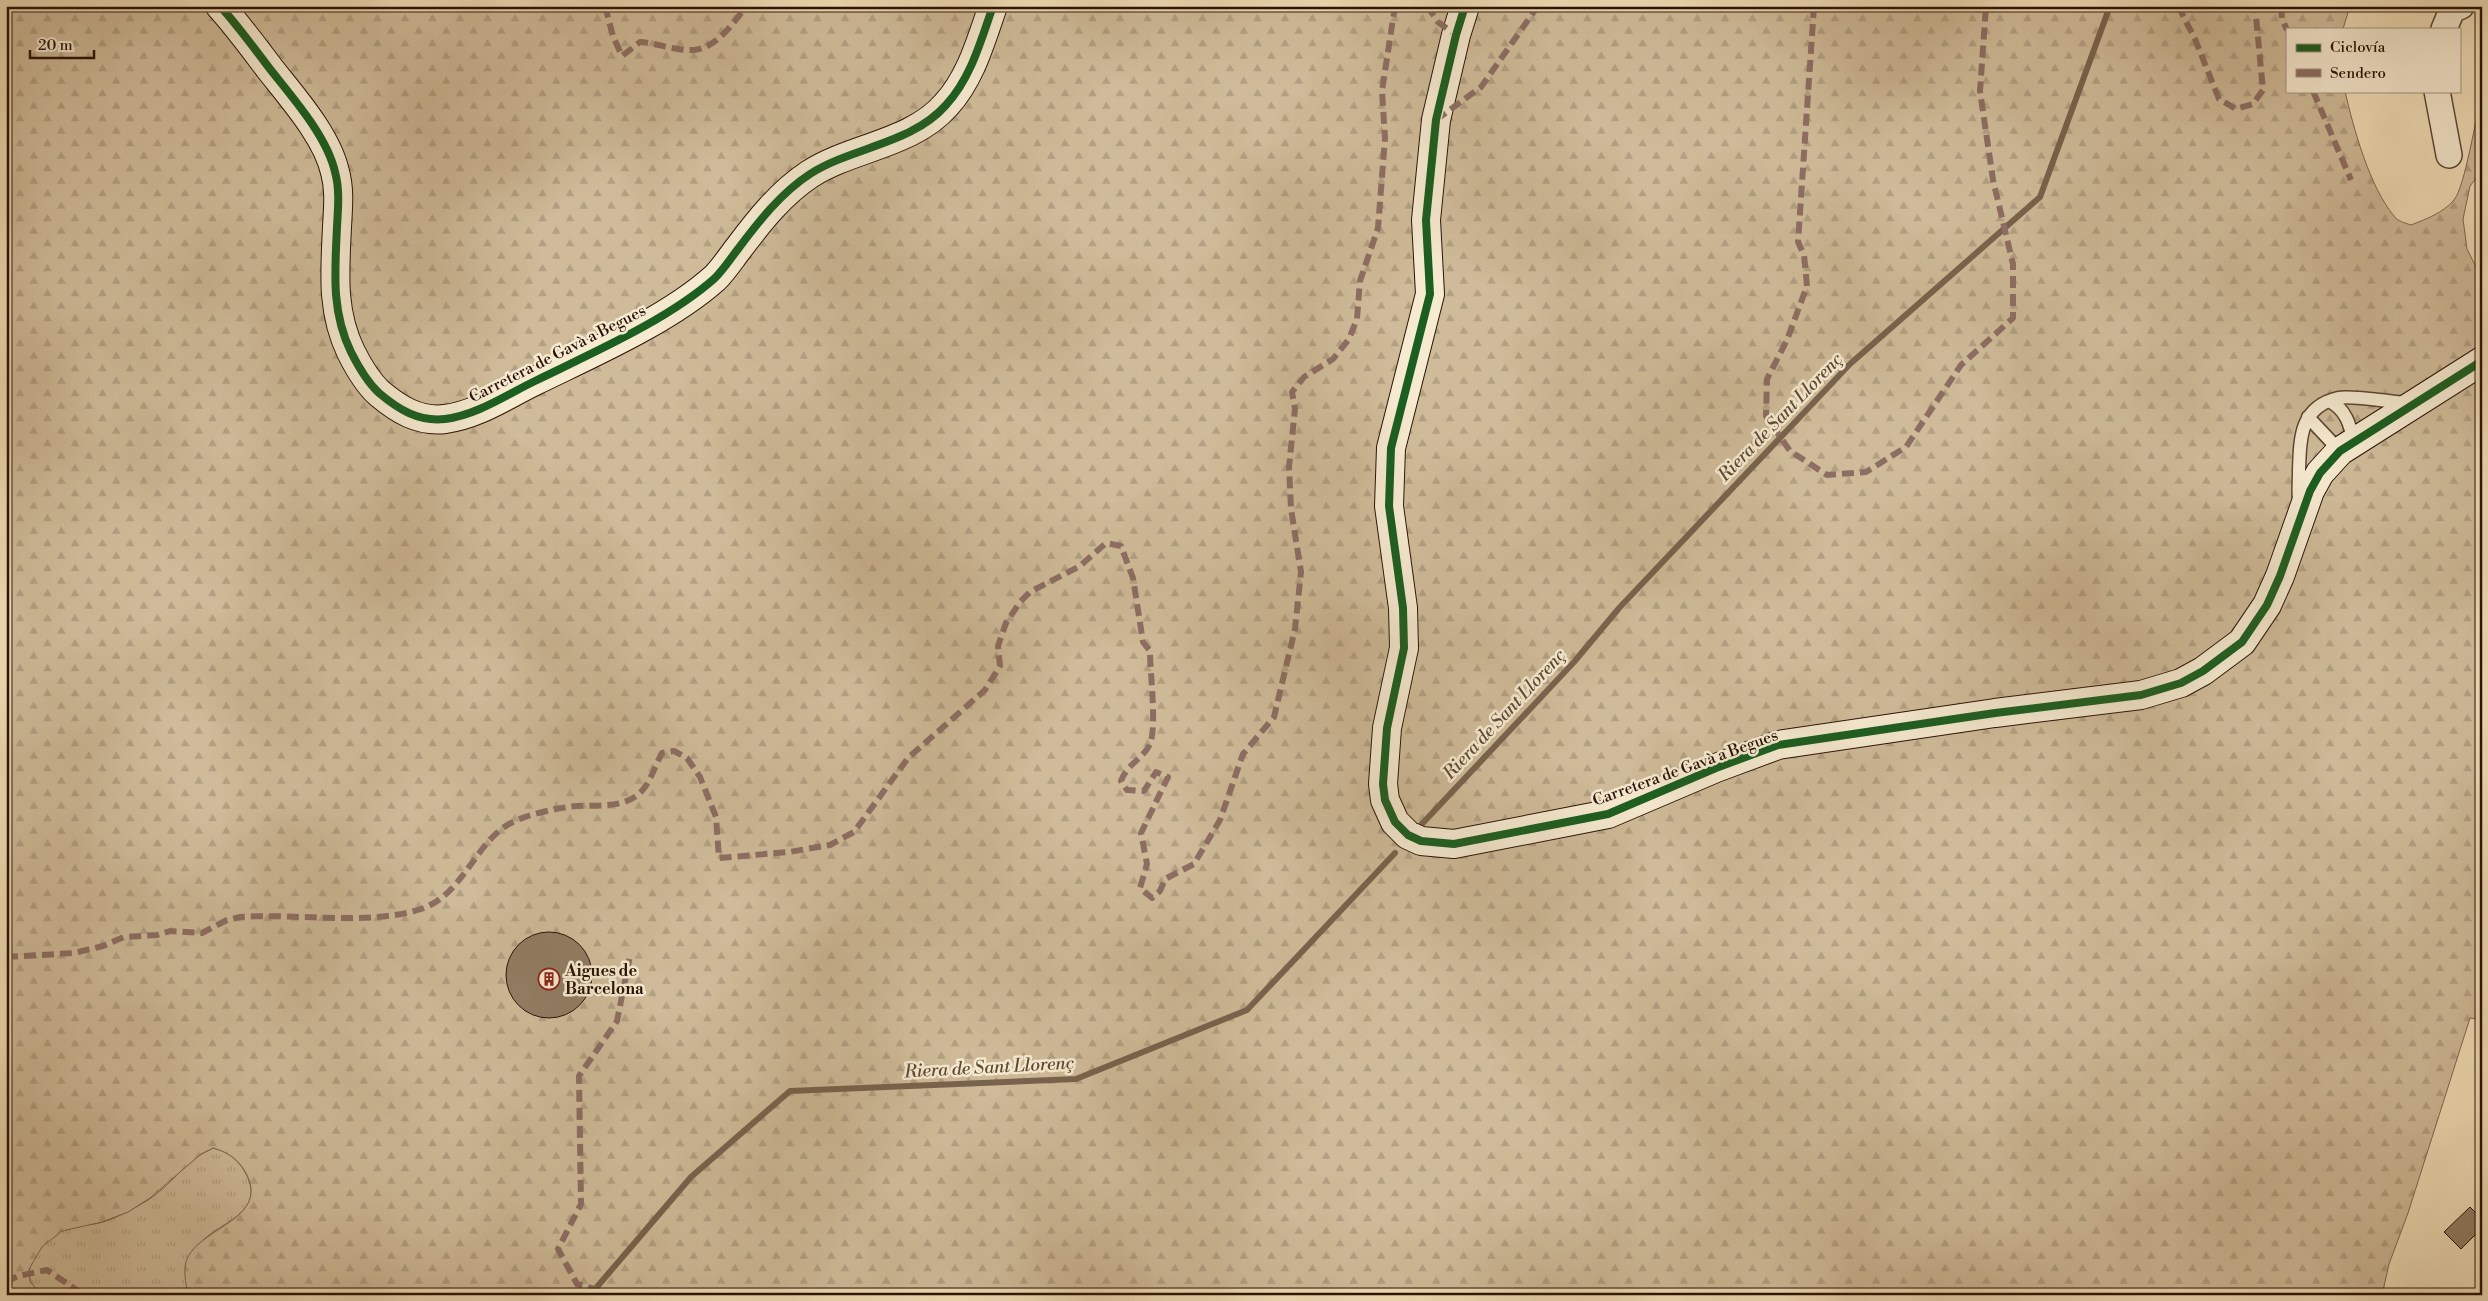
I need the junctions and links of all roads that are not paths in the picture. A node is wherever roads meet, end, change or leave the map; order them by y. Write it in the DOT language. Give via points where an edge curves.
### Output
graph roads {
  1 [pos="220,6"];
  2 [pos="993,6"];
  3 [pos="1465,6"];
  4 [pos="2461,6"];
  5 [pos="2444,28"];
  6 [pos="2437,92"];
  7 [pos="2449,155"];
  8 [pos="2482,361"];
  9 [pos="2329,401"];
  10 [pos="2416,403"];
  11 [pos="2308,416"];
  12 [pos="2347,446"];
  13 [pos="2302,516"];
  1 -- 2 [label="main road, Carretera de Gavà a Begues" via="297,104 329,153 339,192 334,280 336,308 342,333 356,363 375,390 398,409 418,418 443,419 474,412 607,346 688,300 718,275 778,199 810,174 911,131 929,120 960,89"];
  3 -- 13 [label="main road, Carretera de Gavà a Begues" via="1436,120 1426,220 1430,294 1391,448 1389,506 1403,608 1404,648 1387,728 1383,784 1390,812 1408,835 1432,844 1454,844 1608,814 1778,745 2141,695 2181,683 2203,672 2242,642 2267,605"];
  4 -- 5 [label="street" via="2452,10"];
  6 -- 7 [label="street"];
  8 -- 10 [label="main road, Carretera de Gavà a Begues"];
  9 -- 10 [label="lane" via="2349,398"];
  9 -- 11 [label="lane" via="2320,404"];
  9 -- 12 [label="lane" via="2339,406 2349,422"];
  10 -- 12 [label="main road, Carretera de Gavà a Begues"];
  11 -- 12 [label="lane"];
  11 -- 13 [label="lane" via="2299,442 2297,489"];
  12 -- 13 [label="main road, Carretera de Gavà a Begues" via="2320,473"];
}
